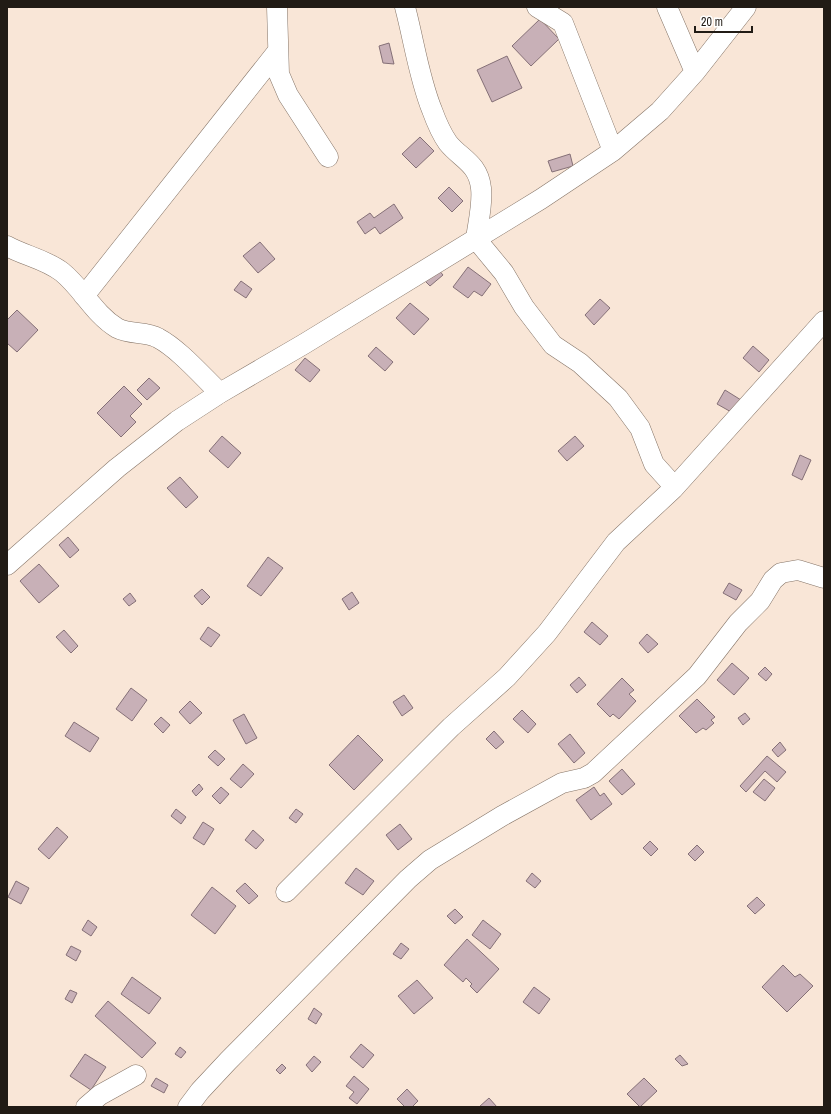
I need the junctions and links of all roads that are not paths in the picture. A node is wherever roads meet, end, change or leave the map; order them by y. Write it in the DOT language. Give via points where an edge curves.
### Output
graph roads {
  1 [pos="277,7"];
  2 [pos="405,7"];
  3 [pos="537,7"];
  4 [pos="667,7"];
  5 [pos="746,7"];
  6 [pos="277,52"];
  7 [pos="695,72"];
  8 [pos="613,151"];
  9 [pos="328,157"];
  10 [pos="476,239"];
  11 [pos="7,246"];
  12 [pos="84,296"];
  13 [pos="824,321"];
  14 [pos="220,393"];
  15 [pos="673,489"];
  16 [pos="7,565"];
  17 [pos="824,578"];
  18 [pos="286,892"];
  19 [pos="136,1075"];
  20 [pos="86,1107"];
  21 [pos="188,1107"];
  1 -- 6 [label="street"];
  2 -- 10 [label="street" via="431,109 446,140 466,158 479,178 481,204"];
  3 -- 8 [label="street" via="563,23"];
  4 -- 7 [label="street"];
  5 -- 7 [label="street"];
  6 -- 9 [label="street" via="279,74 288,95"];
  6 -- 12 [label="street"];
  7 -- 8 [label="street" via="660,111"];
  8 -- 10 [label="street"];
  10 -- 14 [label="street"];
  10 -- 15 [label="street" via="504,273 524,307 553,345 580,363 618,398 640,428 654,464 672,484"];
  11 -- 12 [label="street" via="51,264"];
  12 -- 14 [label="street" via="98,312 118,328 158,338"];
  13 -- 15 [label="street"];
  14 -- 16 [label="street" via="177,421 117,468"];
  15 -- 18 [label="street" via="616,542 547,633 507,677 451,727"];
  17 -- 21 [label="street" via="798,570 781,573 697,676 594,773 562,783 430,860 408,879 228,1061"];
  19 -- 20 [label="street"];
}
